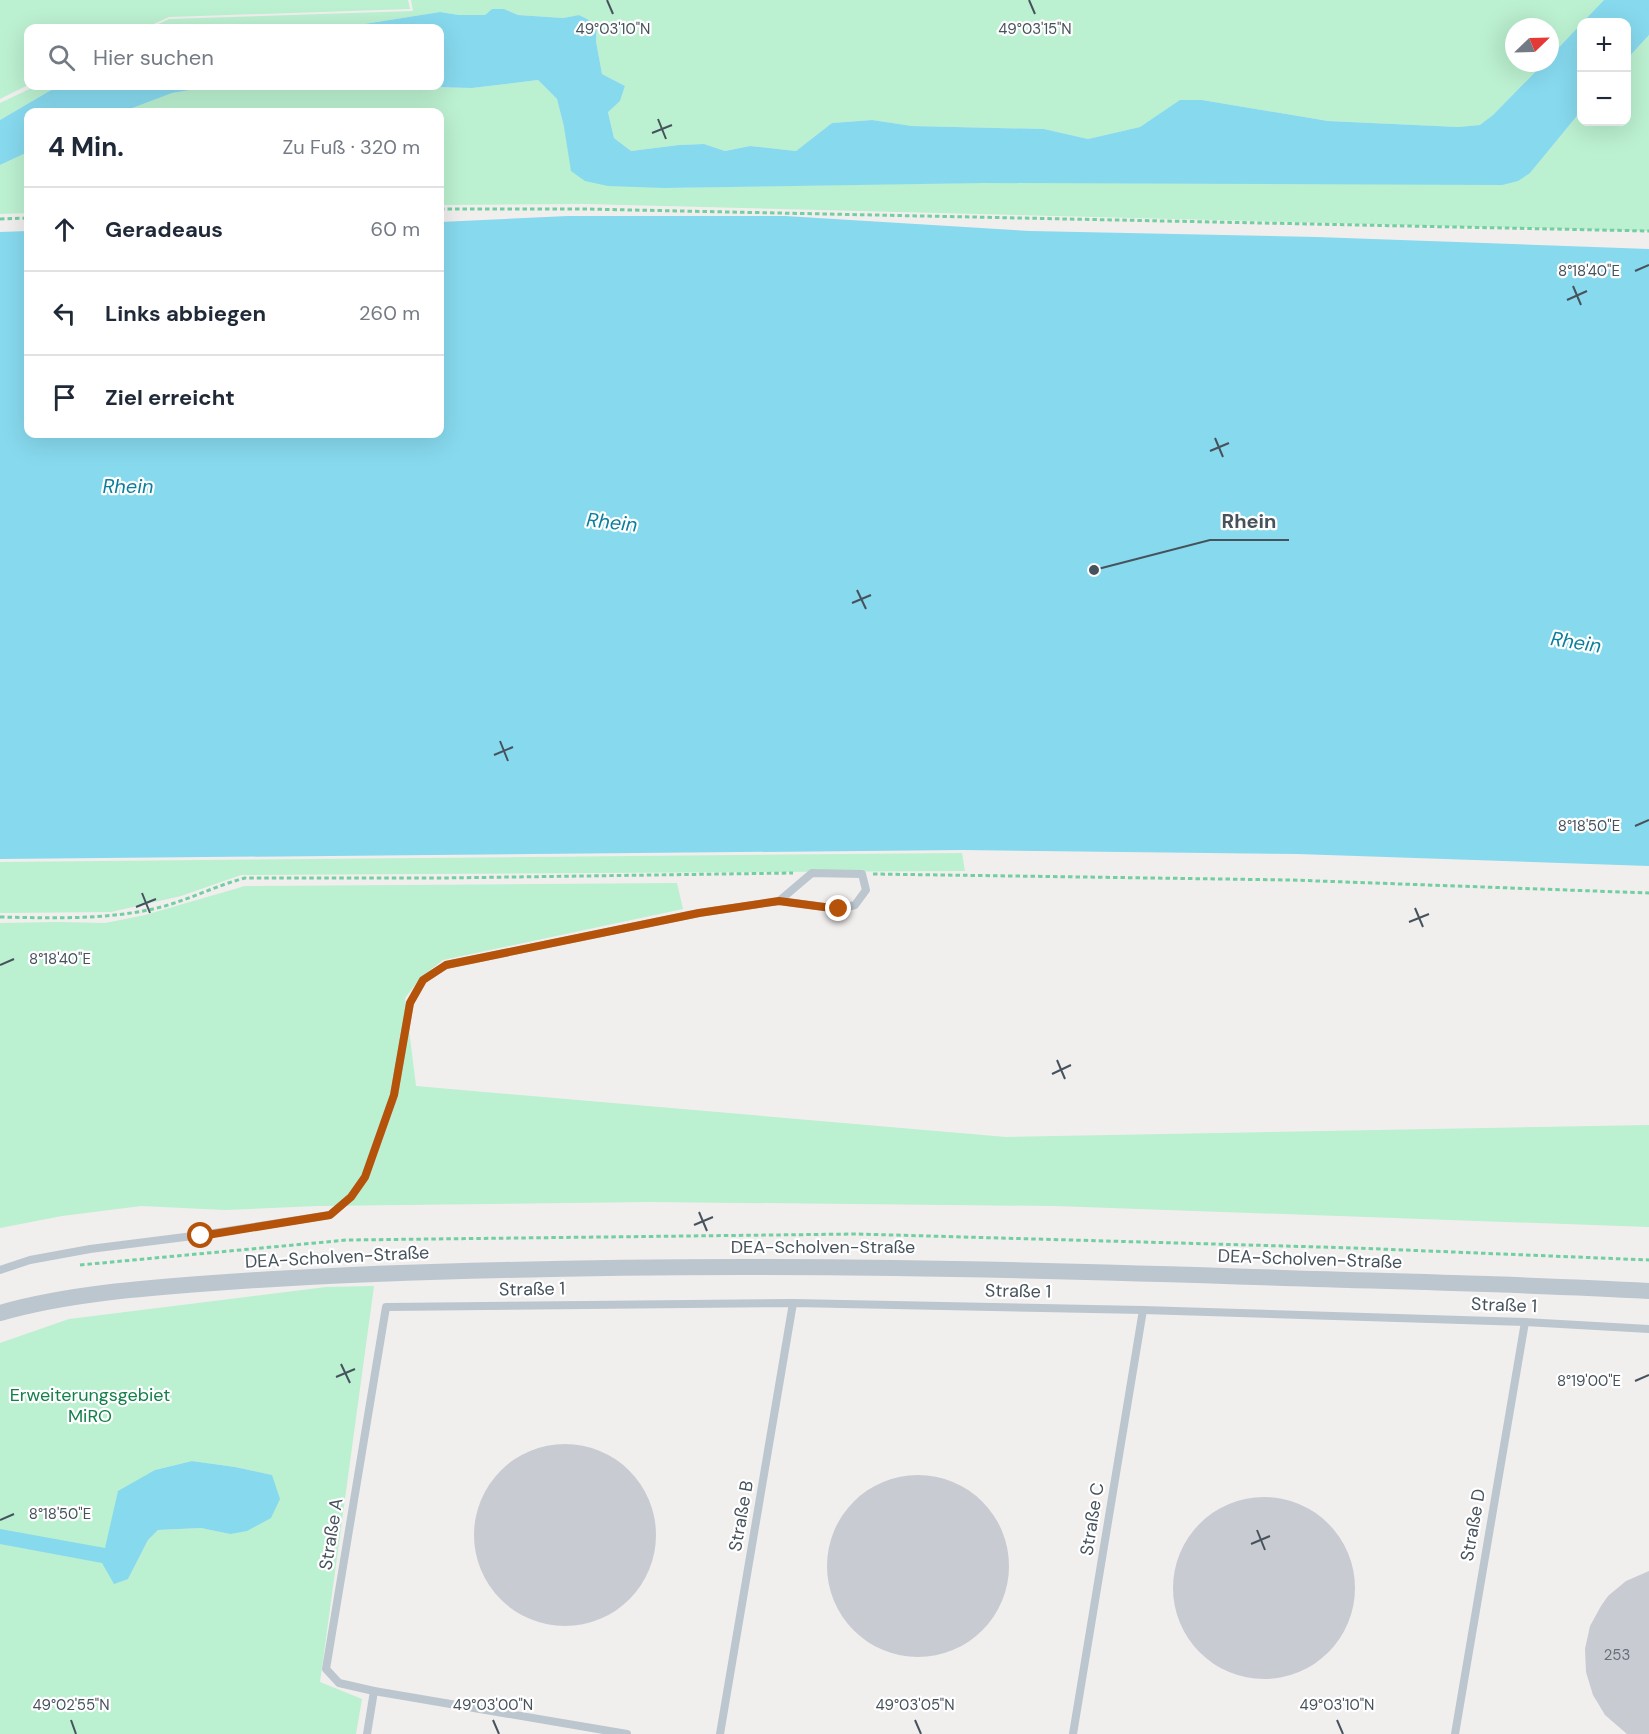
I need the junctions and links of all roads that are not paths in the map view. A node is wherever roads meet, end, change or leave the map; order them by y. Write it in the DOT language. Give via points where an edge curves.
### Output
graph roads {
  1 [pos="779,901"];
  2 [pos="0,1269"];
  3 [pos="1649,1291"];
  4 [pos="793,1303"];
  5 [pos="386,1307"];
  6 [pos="1143,1310"];
  7 [pos="0,1313"];
  8 [pos="1525,1322"];
  9 [pos="1649,1329"];
  10 [pos="375,1691"];
  11 [pos="367,1734"];
  12 [pos="627,1734"];
  13 [pos="720,1734"];
  14 [pos="1073,1734"];
  15 [pos="1455,1734"];
  1 -- 1 [label="lane" via="839,909 855,906 866,890 862,874 812,873"];
  1 -- 2 [label="lane" via="699,913 446,965 423,980 410,1003 394,1095 365,1177 351,1197 330,1215 90,1249"];
  3 -- 7 [label="street, DEA-Scholven-Straße" via="1052,1270 659,1266 334,1274 153,1287"];
  4 -- 5 [label="lane, Straße 1"];
  4 -- 6 [label="lane, Straße 1"];
  4 -- 13 [label="lane, Straße B"];
  5 -- 10 [label="lane, Straße A" via="326,1669 339,1683"];
  6 -- 8 [label="lane, Straße 1"];
  6 -- 14 [label="lane, Straße C"];
  8 -- 9 [label="lane, Straße 1"];
  8 -- 15 [label="lane, Straße D"];
  10 -- 11 [label="lane"];
  10 -- 12 [label="lane"];
}
